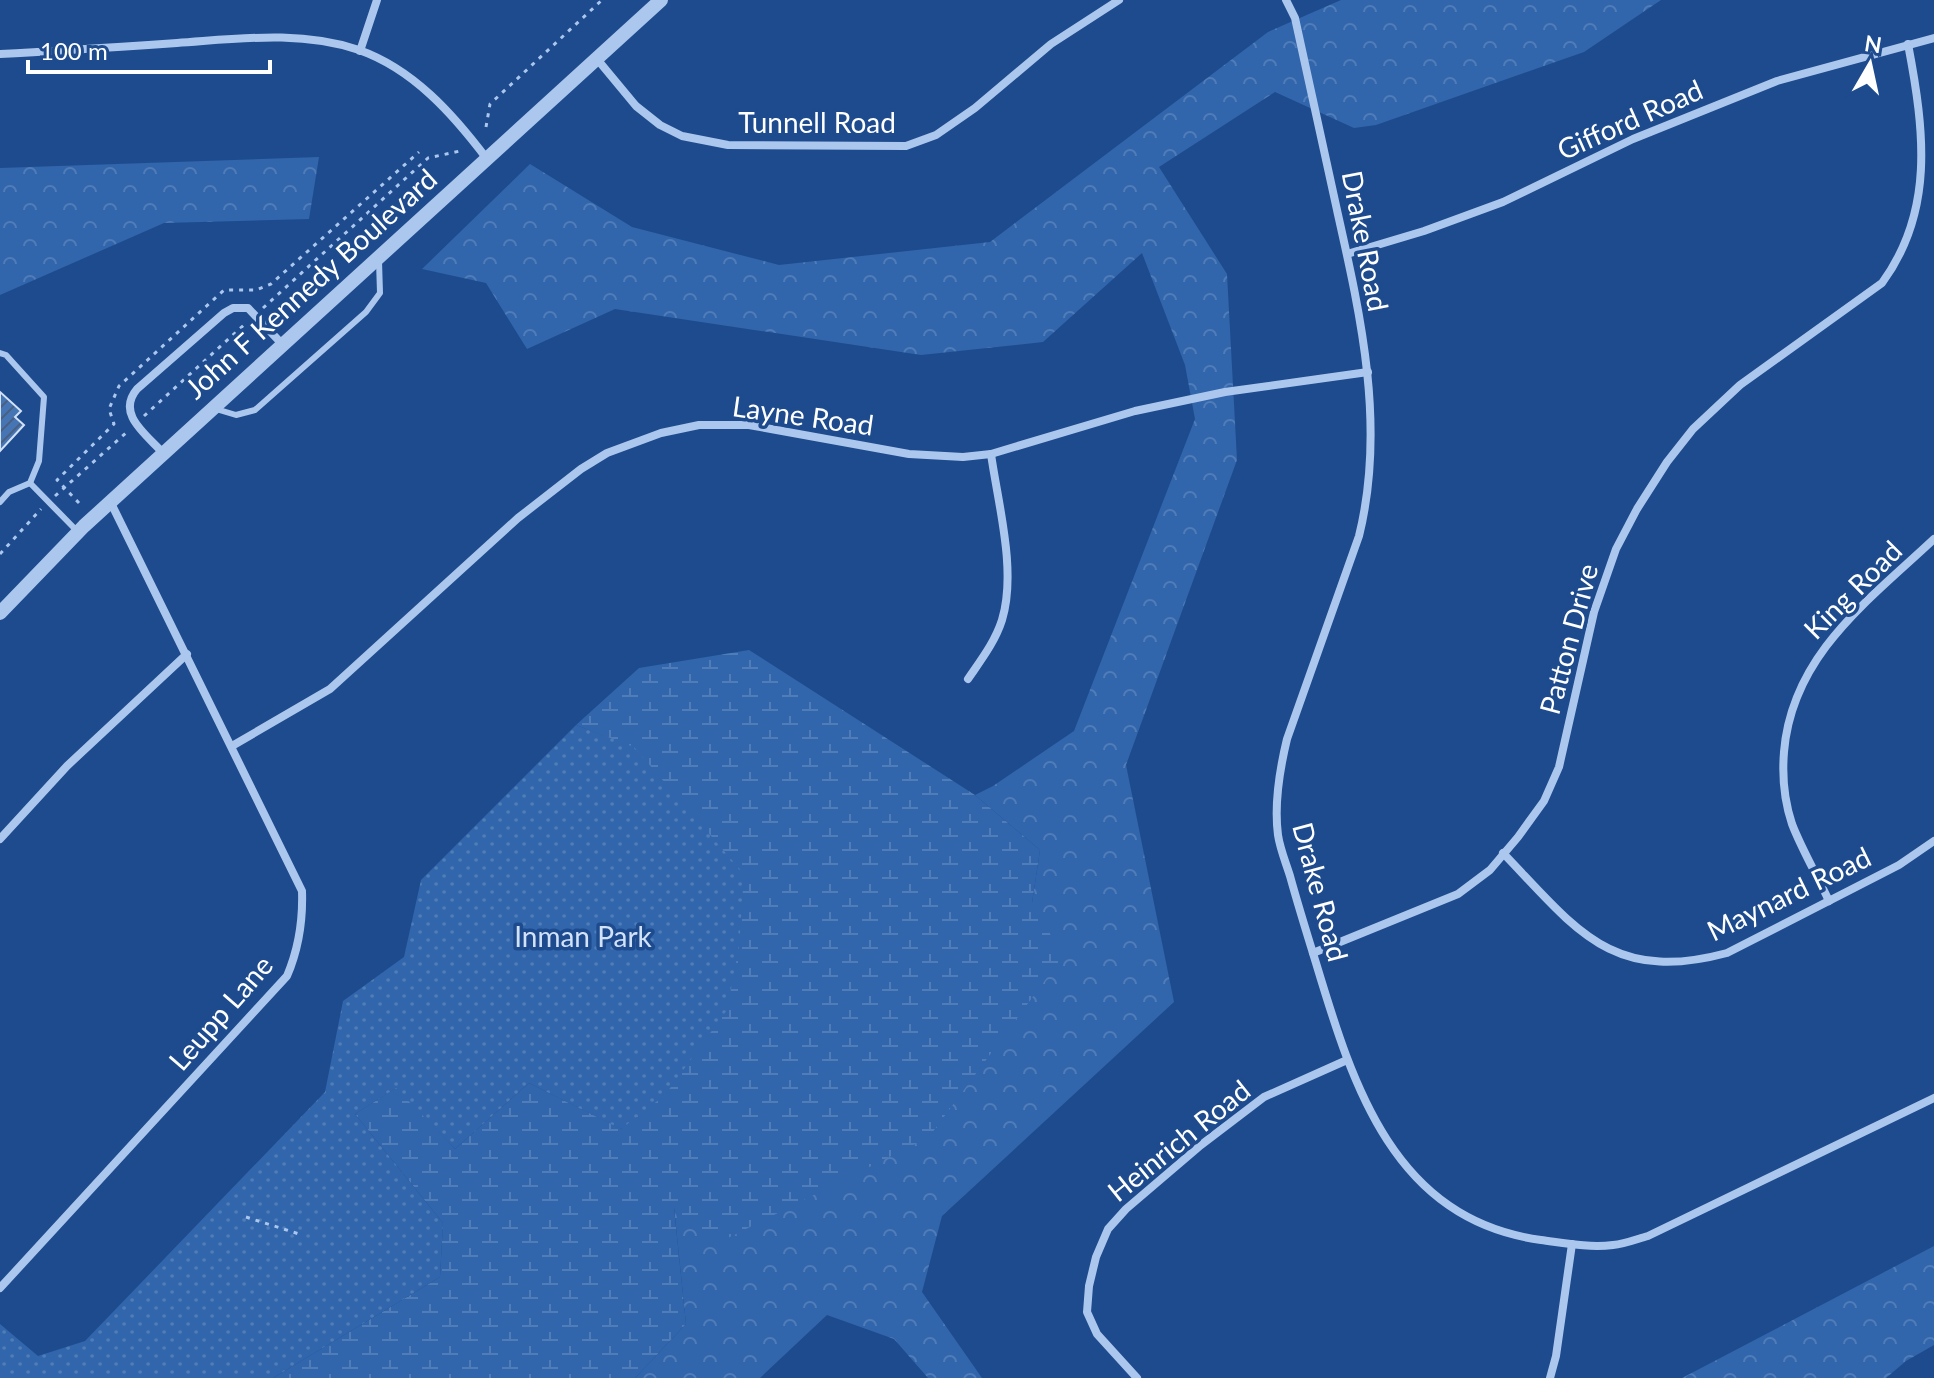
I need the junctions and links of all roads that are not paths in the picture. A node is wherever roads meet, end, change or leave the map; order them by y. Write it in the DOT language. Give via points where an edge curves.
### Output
graph roads {
  1 [pos="377,0"];
  2 [pos="661,0"];
  3 [pos="1119,0"];
  4 [pos="1286,0"];
  5 [pos="1934,38"];
  6 [pos="1908,44"];
  7 [pos="360,51"];
  8 [pos="0,54"];
  9 [pos="597,59"];
  10 [pos="487,159"];
  11 [pos="1932,169"];
  12 [pos="1923,222"];
  13 [pos="1347,254"];
  14 [pos="379,257"];
  15 [pos="283,345"];
  16 [pos="0,353"];
  17 [pos="1368,372"];
  18 [pos="213,409"];
  19 [pos="163,453"];
  20 [pos="991,454"];
  21 [pos="30,483"];
  22 [pos="110,501"];
  23 [pos="0,502"];
  24 [pos="78,532"];
  25 [pos="1934,539"];
  26 [pos="0,613"];
  27 [pos="187,654"];
  28 [pos="968,679"];
  29 [pos="232,746"];
  30 [pos="0,839"];
  31 [pos="1934,841"];
  32 [pos="1503,853"];
  33 [pos="1829,901"];
  34 [pos="1313,953"];
  35 [pos="1347,1060"];
  36 [pos="1934,1098"];
  37 [pos="1572,1244"];
  38 [pos="0,1288"];
  39 [pos="1137,1378"];
  40 [pos="1550,1378"];
  1 -- 7 [label="street"];
  2 -- 9 [label="street, John F Kennedy Boulevard"];
  3 -- 9 [label="street, Tunnell Road" via="1051,44 949,126 906,146 728,145 682,136 636,106"];
  4 -- 13 [label="street, Drake Road" via="1295,18"];
  5 -- 6 [label="street, Gifford Road"];
  6 -- 11 [label="street"];
  6 -- 13 [label="street, Gifford Road" via="1777,81 1633,139 1503,202"];
  7 -- 8 [label="street" via="323,40 266,37"];
  7 -- 10 [label="street" via="419,84"];
  9 -- 10 [label="street, John F Kennedy Boulevard"];
  10 -- 14 [label="street, John F Kennedy Boulevard"];
  12 -- 32 [label="street, Patton Drive" via="1903,264 1740,385 1667,462 1616,549 1594,612 1559,767 1544,801"];
  13 -- 17 [label="street, Drake Road"];
  14 -- 15 [label="street, John F Kennedy Boulevard"];
  14 -- 18 [label="lane" via="380,293 366,312 255,410 236,415"];
  15 -- 18 [label="street, John F Kennedy Boulevard"];
  15 -- 19 [label="street" via="241,307 224,313 137,389 129,414"];
  16 -- 21 [label="lane" via="44,397 39,461"];
  17 -- 20 [label="street, Layne Road" via="1135,411"];
  17 -- 34 [label="street, Drake Road" via="1373,430 1367,503 1282,757 1278,836"];
  18 -- 19 [label="street, John F Kennedy Boulevard"];
  19 -- 22 [label="street, John F Kennedy Boulevard"];
  20 -- 28 [label="street" via="1007,597 1002,621"];
  20 -- 29 [label="street, Layne Road" via="909,454 749,425 699,425 607,453 518,518 330,689"];
  21 -- 23 [label="lane"];
  21 -- 24 [label="lane"];
  22 -- 24 [label="street, John F Kennedy Boulevard"];
  22 -- 27 [label="street, Leupp Lane"];
  24 -- 26 [label="street, John F Kennedy Boulevard"];
  25 -- 33 [label="street, King Road" via="1818,654 1797,691 1786,728 1783,783 1792,823"];
  27 -- 29 [label="street, Leupp Lane"];
  27 -- 30 [label="street" via="88,744"];
  29 -- 38 [label="street, Leupp Lane" via="302,891 303,915 292,966"];
  31 -- 33 [label="street, Maynard Road"];
  32 -- 33 [label="street, Maynard Road" via="1572,925 1604,949 1663,963 1727,953"];
  32 -- 34 [label="street, Patton Drive" via="1458,894"];
  34 -- 35 [label="street, Drake Road"];
  35 -- 37 [label="street, Drake Road" via="1383,1136 1411,1175 1445,1204 1511,1236"];
  35 -- 39 [label="street, Heinrich Road" via="1264,1097 1201,1145 1108,1229 1096,1257 1087,1312 1097,1334"];
  36 -- 37 [label="street, Drake Road" via="1648,1236 1613,1245"];
  37 -- 40 [label="street"];
}
